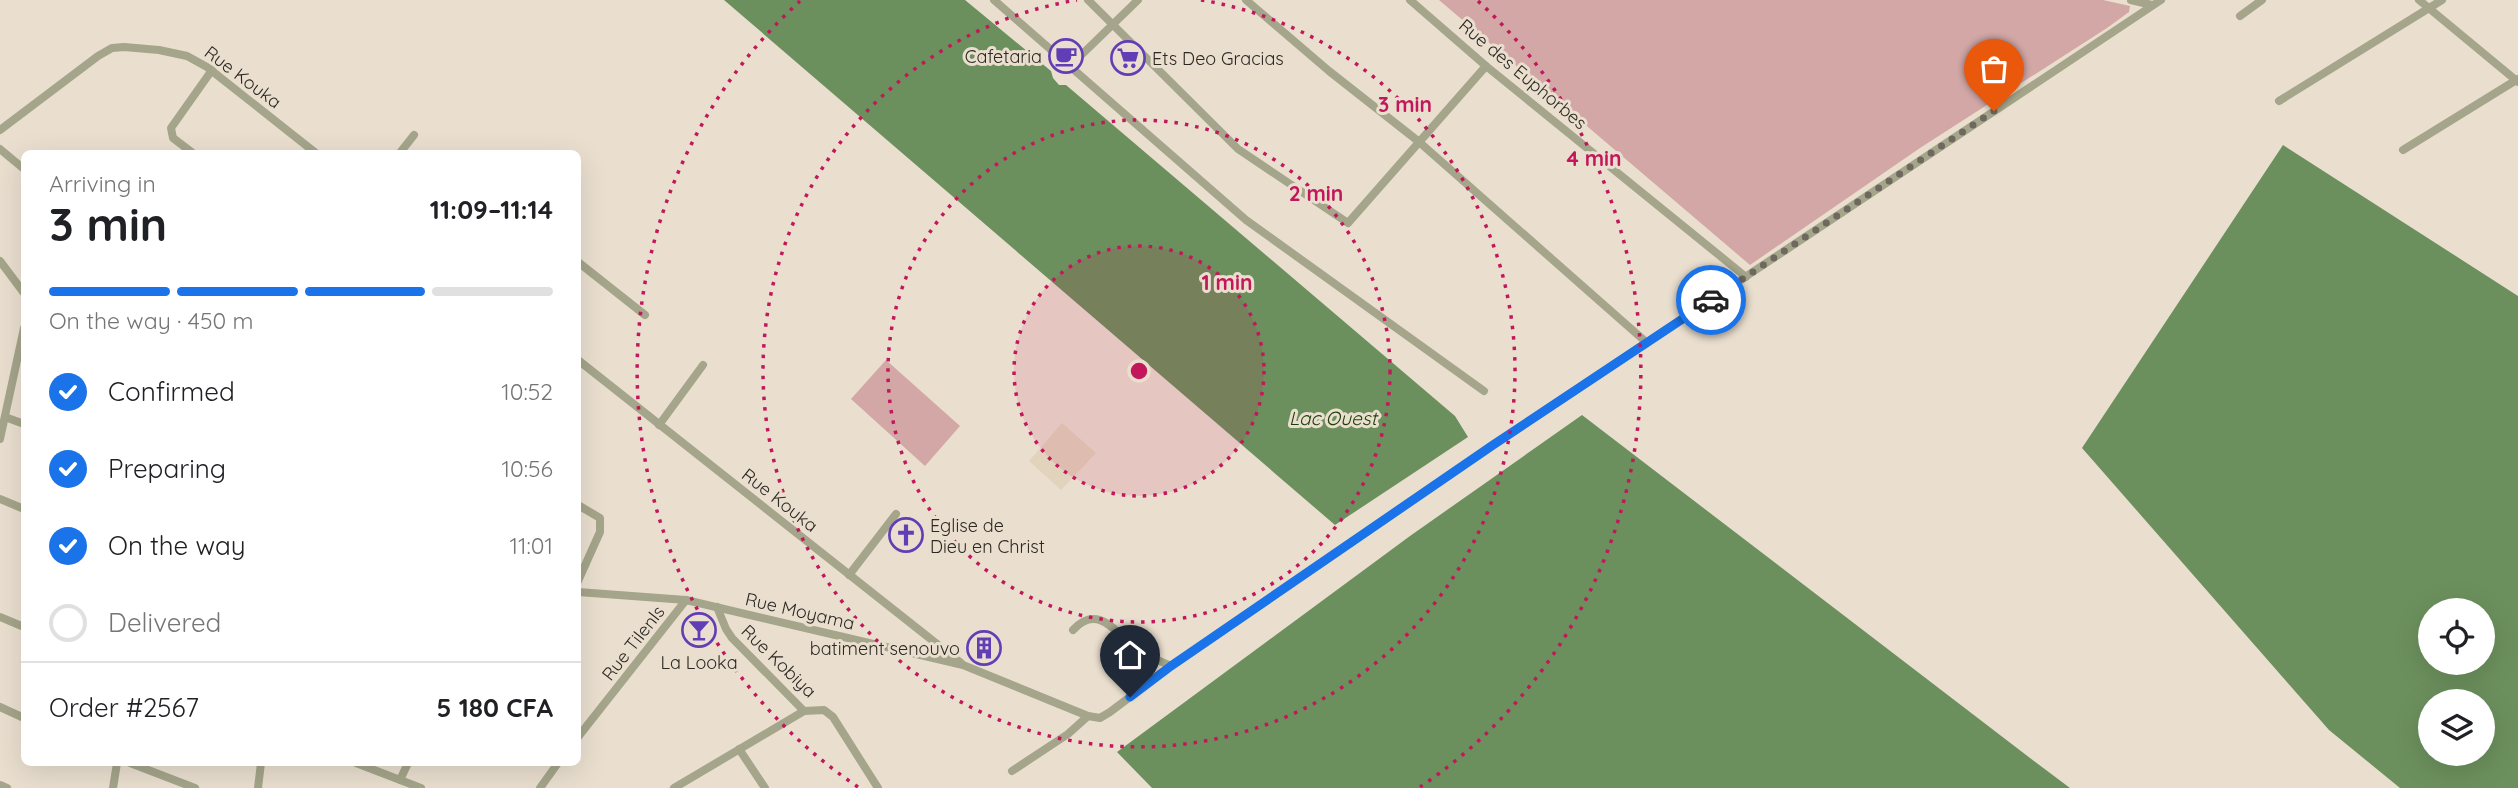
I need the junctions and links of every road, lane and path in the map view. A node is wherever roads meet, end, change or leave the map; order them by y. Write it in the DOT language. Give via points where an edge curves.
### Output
graph roads {
  1 [pos="994,0"];
  2 [pos="1088,0"];
  3 [pos="1138,0"];
  4 [pos="1246,0"];
  5 [pos="1410,0"];
  6 [pos="2131,0"];
  7 [pos="2161,0"];
  8 [pos="2262,0"];
  9 [pos="2419,0"];
  10 [pos="2442,0"];
  11 [pos="2152,5"];
  12 [pos="2430,9"];
  13 [pos="2240,16"];
  14 [pos="1112,25"];
  15 [pos="1070,65"];
  16 [pos="1486,66"];
  17 [pos="212,71"];
  18 [pos="2517,80"];
  19 [pos="2280,101"];
  20 [pos="0,130"];
  21 [pos="414,135"];
  22 [pos="1418,141"];
  23 [pos="0,149"];
  24 [pos="189,150"];
  25 [pos="312,150"];
  26 [pos="402,150"];
  27 [pos="2403,150"];
  28 [pos="21,166"];
  29 [pos="0,261"];
  30 [pos="581,264"];
  31 [pos="1746,277"];
  32 [pos="21,289"];
  33 [pos="645,315"];
  34 [pos="21,342"];
  35 [pos="1646,342"];
  36 [pos="581,362"];
  37 [pos="703,365"];
  38 [pos="1484,391"];
  39 [pos="5,417"];
  40 [pos="21,423"];
  41 [pos="659,425"];
  42 [pos="0,439"];
  43 [pos="0,499"];
  44 [pos="581,507"];
  45 [pos="21,508"];
  46 [pos="896,514"];
  47 [pos="581,574"];
  48 [pos="849,575"];
  49 [pos="581,592"];
  50 [pos="686,600"];
  51 [pos="717,607"];
  52 [pos="0,617"];
  53 [pos="21,626"];
  54 [pos="1073,630"];
  55 [pos="963,665"];
  56 [pos="1171,666"];
  57 [pos="0,707"];
  58 [pos="804,711"];
  59 [pos="1088,716"];
  60 [pos="21,717"];
  61 [pos="581,733"];
  62 [pos="739,750"];
  63 [pos="117,766"];
  64 [pos="139,766"];
  65 [pos="261,766"];
  66 [pos="364,766"];
  67 [pos="407,766"];
  68 [pos="556,766"];
  69 [pos="1012,771"];
  70 [pos="400,780"];
  71 [pos="0,785"];
  72 [pos="8,788"];
  73 [pos="113,788"];
  74 [pos="195,788"];
  75 [pos="258,788"];
  76 [pos="421,788"];
  77 [pos="540,788"];
  78 [pos="674,788"];
  79 [pos="765,788"];
  80 [pos="878,788"];
  1 -- 15 [label="street"];
  2 -- 14 [label="street"];
  3 -- 14 [label="street"];
  4 -- 22 [label="street"];
  5 -- 16 [label="street, Rue des Euphorbes"];
  6 -- 11 [label="street"];
  7 -- 11 [label="street"];
  8 -- 13 [label="street"];
  9 -- 12 [label="street"];
  10 -- 12 [label="street"];
  11 -- 31 [label="street"];
  12 -- 18 [label="street"];
  12 -- 19 [label="street"];
  14 -- 15 [label="street"];
  14 -- 22 [label="street" via="1238,149 1348,223"];
  15 -- 38 [label="street" via="1246,220"];
  16 -- 22 [label="street"];
  16 -- 31 [label="street, Rue des Euphorbes"];
  17 -- 20 [label="street, Rue Kouka" via="180,54 112,48"];
  17 -- 24 [label="street" via="171,128 173,138"];
  17 -- 25 [label="street, Rue Kouka"];
  18 -- 27 [label="street"];
  21 -- 26 [label="street"];
  22 -- 35 [label="street"];
  23 -- 28 [label="street"];
  29 -- 32 [label="street"];
  30 -- 33 [label="street"];
  31 -- 35 [label="street"];
  34 -- 39 [label="street"];
  35 -- 56 [label="street"];
  36 -- 41 [label="street, Rue Kouka"];
  37 -- 41 [label="street"];
  39 -- 40 [label="street"];
  39 -- 42 [label="street"];
  41 -- 48 [label="street, Rue Kouka"];
  43 -- 45 [label="street"];
  44 -- 47 [label="street" via="600,518 600,532"];
  46 -- 48 [label="street"];
  48 -- 55 [label="street, Rue Kouka"];
  49 -- 50 [label="street, Rue Moyama"];
  50 -- 51 [label="street, Rue Moyama"];
  50 -- 61 [label="street, Rue Tilenls"];
  51 -- 55 [label="street, Rue Moyama"];
  51 -- 58 [label="street, Rue Kobiya" via="732,638"];
  52 -- 53 [label="street"];
  54 -- 56 [label="street" via="1081,621 1107,622 1138,650"];
  55 -- 59 [label="street, Rue Moyama"];
  56 -- 59 [label="street" via="1110,712 1100,718"];
  57 -- 60 [label="street"];
  58 -- 62 [label="street"];
  58 -- 80 [label="street, Rue Kobiya" via="831,714"];
  59 -- 69 [label="street"];
  62 -- 78 [label="street"];
  62 -- 79 [label="street"];
  63 -- 73 [label="street"];
  64 -- 74 [label="street"];
  65 -- 75 [label="street"];
  66 -- 70 [label="street"];
  67 -- 70 [label="street"];
  68 -- 77 [label="street"];
  70 -- 76 [label="street"];
  71 -- 72 [label="street"];
}
